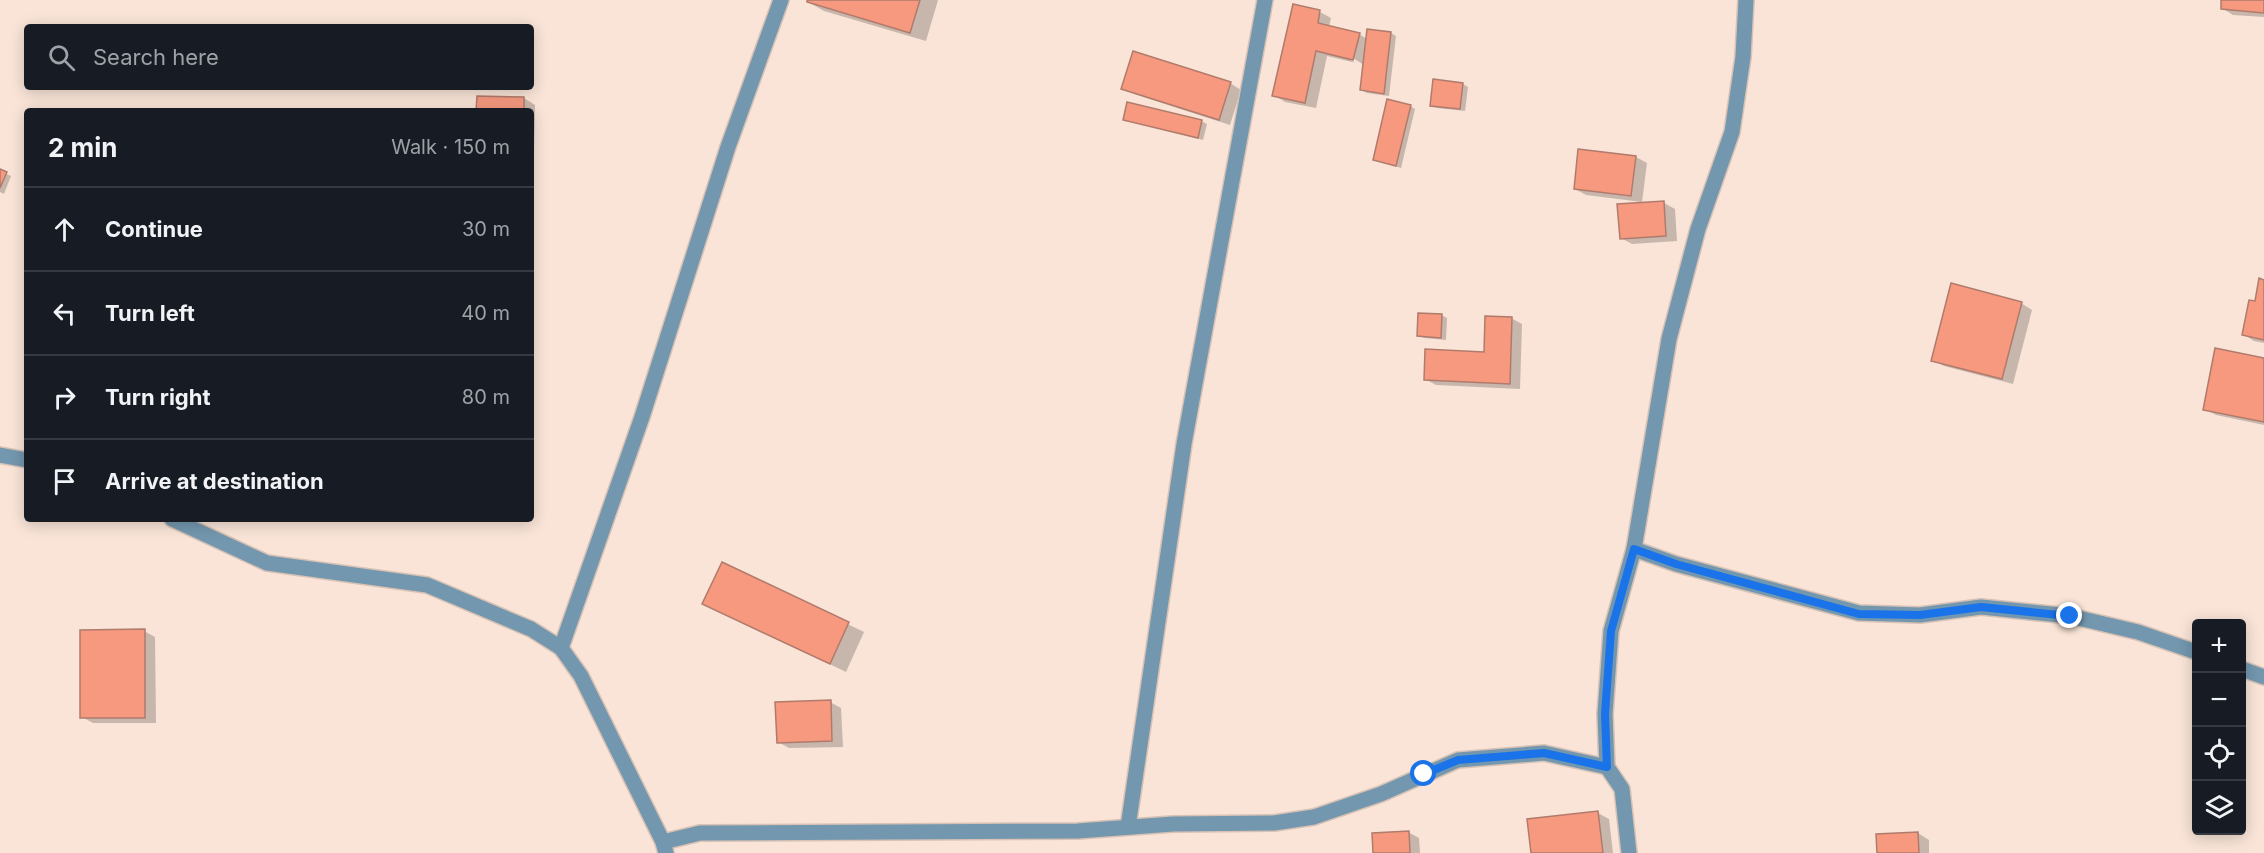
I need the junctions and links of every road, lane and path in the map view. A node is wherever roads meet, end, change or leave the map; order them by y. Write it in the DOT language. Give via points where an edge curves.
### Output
graph roads {
  1 [pos="781,0"];
  2 [pos="1264,0"];
  3 [pos="1746,0"];
  4 [pos="0,454"];
  5 [pos="24,459"];
  6 [pos="178,522"];
  7 [pos="1634,549"];
  8 [pos="561,648"];
  9 [pos="2192,651"];
  10 [pos="2246,671"];
  11 [pos="2264,677"];
  12 [pos="1607,767"];
  13 [pos="1128,827"];
  14 [pos="665,848"];
  15 [pos="1629,853"];
  1 -- 8 [label="street"];
  2 -- 13 [label="street" via="1184,444"];
  3 -- 7 [label="street" via="1743,57 1732,132 1698,229 1669,339"];
  4 -- 5 [label="street"];
  6 -- 8 [label="street" via="267,564 427,585 531,629"];
  7 -- 9 [label="street" via="1859,614 1920,615 1981,607 2070,616 2138,632"];
  7 -- 12 [label="street" via="1611,631 1605,714"];
  8 -- 14 [label="street" via="581,676"];
  10 -- 11 [label="street"];
  12 -- 13 [label="street" via="1544,753 1458,760 1381,794 1314,817 1274,823"];
  12 -- 15 [label="street" via="1622,789"];
  13 -- 14 [label="street" via="1077,831 700,833"];
}
